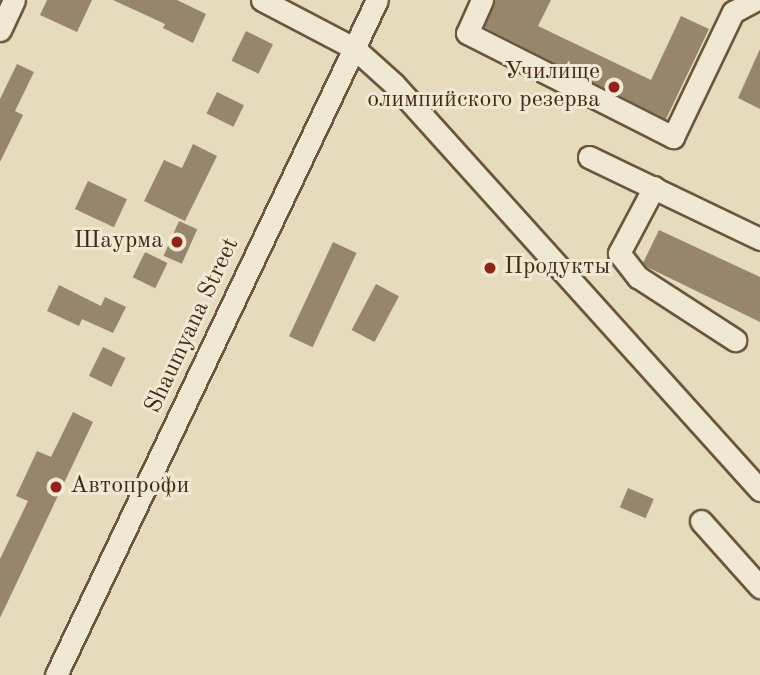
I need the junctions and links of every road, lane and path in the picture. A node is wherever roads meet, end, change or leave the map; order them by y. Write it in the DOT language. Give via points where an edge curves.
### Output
graph roads {
  1 [pos="14,0"];
  2 [pos="262,0"];
  3 [pos="377,0"];
  4 [pos="482,0"];
  5 [pos="756,0"];
  6 [pos="0,30"];
  7 [pos="354,48"];
  8 [pos="589,157"];
  9 [pos="654,187"];
  10 [pos="760,239"];
  11 [pos="735,341"];
  12 [pos="760,490"];
  13 [pos="701,521"];
  14 [pos="760,587"];
  15 [pos="56,675"];
  1 -- 6 [label="street"];
  2 -- 7 [label="street"];
  3 -- 7 [label="street, Shaumyana Street"];
  4 -- 5 [label="street" via="467,33 673,137 733,12"];
  7 -- 12 [label="street" via="394,84"];
  7 -- 15 [label="street, Shaumyana Street"];
  8 -- 9 [label="street"];
  9 -- 10 [label="street"];
  9 -- 11 [label="street" via="619,253 638,277"];
  13 -- 14 [label="street"];
}
